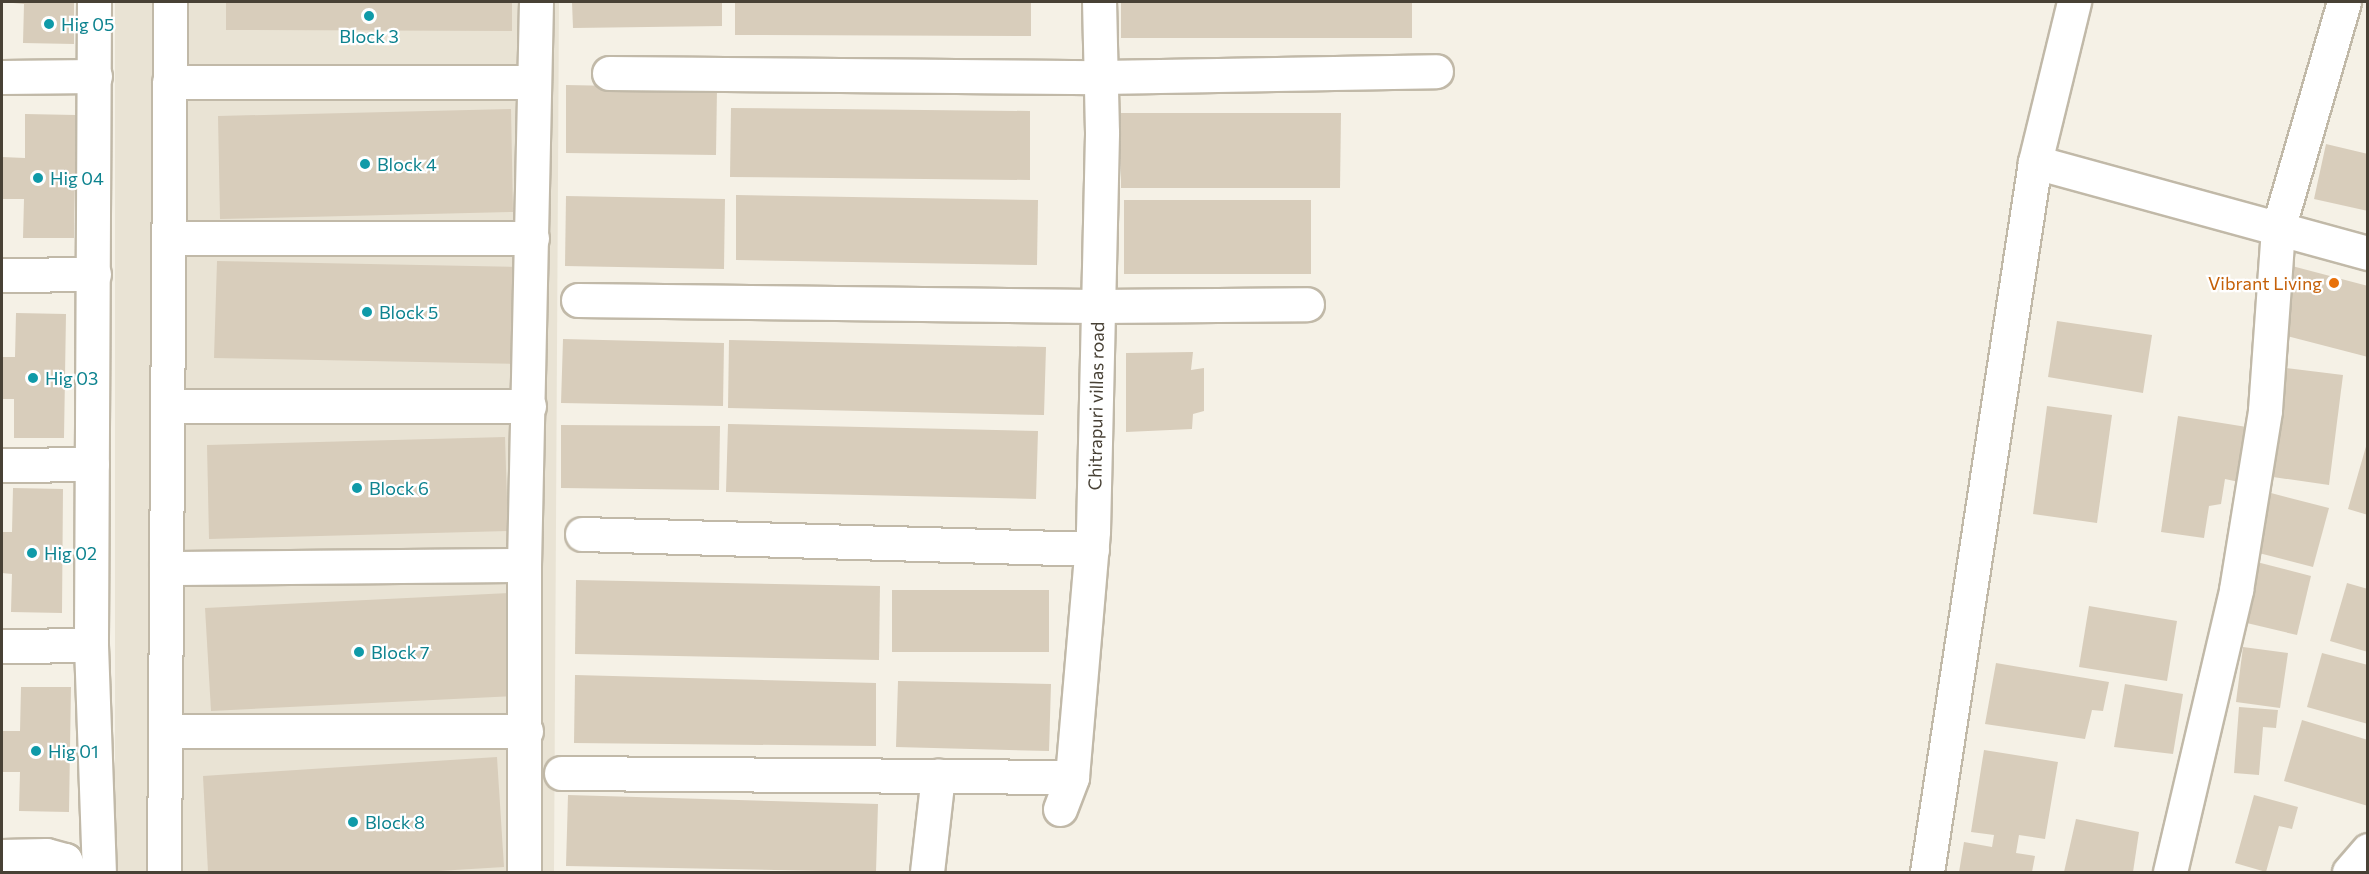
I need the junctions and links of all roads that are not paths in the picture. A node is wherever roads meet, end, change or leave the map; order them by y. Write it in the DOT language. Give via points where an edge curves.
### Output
graph roads {
  1 [pos="94,2"];
  2 [pos="170,2"];
  3 [pos="536,2"];
  4 [pos="1099,2"];
  5 [pos="2074,2"];
  6 [pos="2344,2"];
  7 [pos="1436,71"];
  8 [pos="609,74"];
  9 [pos="95,76"];
  10 [pos="2,77"];
  11 [pos="1100,77"];
  12 [pos="169,82"];
  13 [pos="533,82"];
  14 [pos="2035,162"];
  15 [pos="2278,229"];
  16 [pos="168,238"];
  17 [pos="532,238"];
  18 [pos="2367,253"];
  19 [pos="2,274"];
  20 [pos="94,274"];
  21 [pos="578,300"];
  22 [pos="1307,304"];
  23 [pos="1098,306"];
  24 [pos="167,406"];
  25 [pos="529,406"];
  26 [pos="93,464"];
  27 [pos="2,465"];
  28 [pos="582,534"];
  29 [pos="1092,549"];
  30 [pos="524,565"];
  31 [pos="166,568"];
  32 [pos="91,645"];
  33 [pos="2,646"];
  34 [pos="165,731"];
  35 [pos="526,731"];
  36 [pos="561,773"];
  37 [pos="938,776"];
  38 [pos="1072,777"];
  39 [pos="1060,808"];
  40 [pos="2367,850"];
  41 [pos="2,856"];
  42 [pos="58,864"];
  43 [pos="99,873"];
  44 [pos="164,873"];
  45 [pos="524,873"];
  46 [pos="927,873"];
  47 [pos="1927,873"];
  48 [pos="2170,873"];
  49 [pos="2349,873"];
  1 -- 9 [label="street"];
  2 -- 12 [label="street"];
  3 -- 13 [label="street"];
  4 -- 11 [label="street, Chitrapuri villas road"];
  5 -- 14 [label="street"];
  6 -- 15 [label="street"];
  7 -- 11 [label="street"];
  8 -- 11 [label="street"];
  9 -- 10 [label="street"];
  9 -- 20 [label="street"];
  11 -- 23 [label="street, Chitrapuri villas road"];
  12 -- 13 [label="street"];
  12 -- 16 [label="street"];
  13 -- 17 [label="street"];
  14 -- 15 [label="street"];
  14 -- 47 [label="street"];
  15 -- 18 [label="street"];
  15 -- 48 [label="street" via="2265,410 2236,590"];
  16 -- 17 [label="street"];
  16 -- 24 [label="street"];
  17 -- 25 [label="street"];
  19 -- 20 [label="street"];
  20 -- 26 [label="street"];
  21 -- 23 [label="street"];
  22 -- 23 [label="street"];
  23 -- 29 [label="street, Chitrapuri villas road"];
  24 -- 25 [label="street"];
  24 -- 31 [label="street"];
  25 -- 30 [label="street"];
  26 -- 27 [label="street"];
  26 -- 32 [label="street"];
  28 -- 29 [label="street"];
  29 -- 38 [label="street, Chitrapuri villas road"];
  30 -- 31 [label="street"];
  30 -- 35 [label="street"];
  31 -- 34 [label="street"];
  32 -- 33 [label="street"];
  32 -- 43 [label="street"];
  34 -- 35 [label="street"];
  34 -- 44 [label="street"];
  35 -- 45 [label="street"];
  36 -- 37 [label="street"];
  37 -- 38 [label="street"];
  37 -- 46 [label="street"];
  38 -- 39 [label="street, Chitrapuri villas road"];
  40 -- 49 [label="street"];
  41 -- 42 [label="street"];
}
